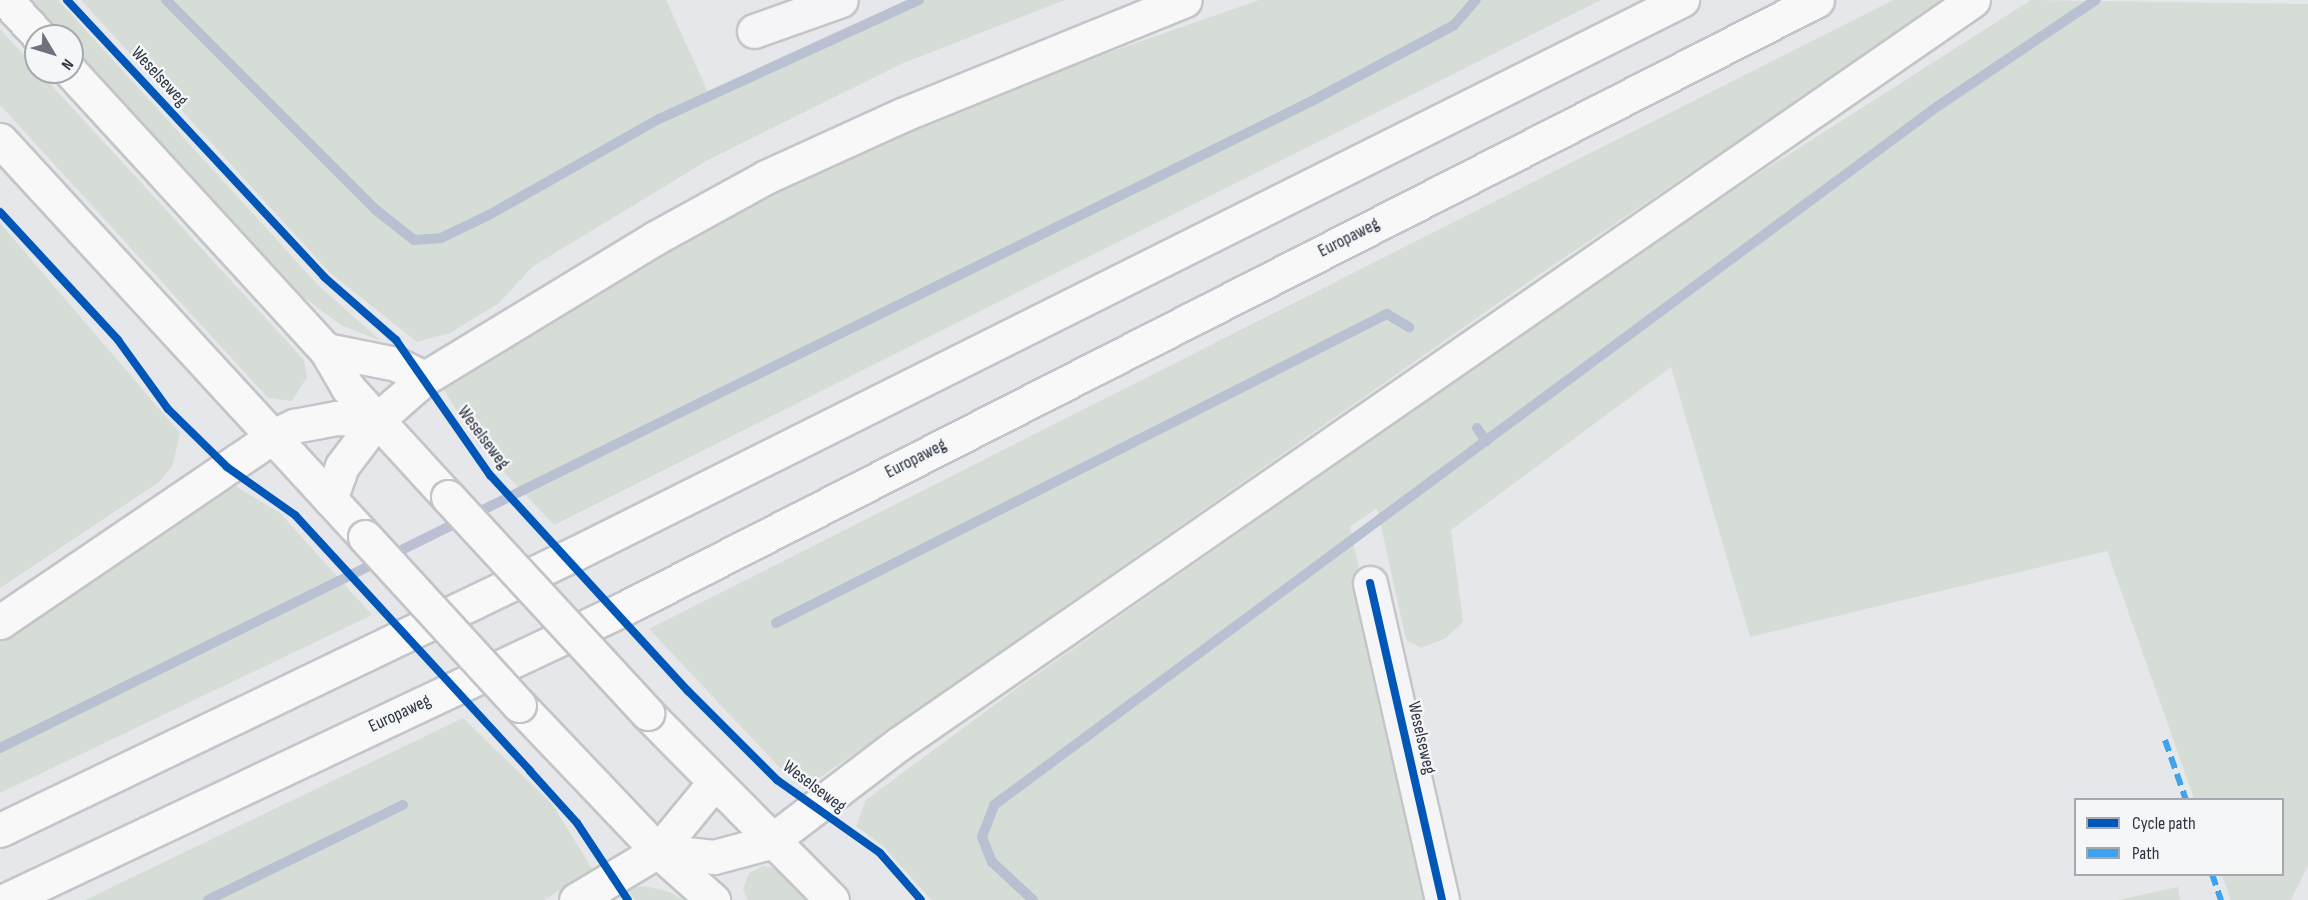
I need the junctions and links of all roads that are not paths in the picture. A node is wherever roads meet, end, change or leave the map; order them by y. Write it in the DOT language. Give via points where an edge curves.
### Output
graph roads {
  1 [pos="6,0"];
  2 [pos="841,0"];
  3 [pos="1185,0"];
  4 [pos="1682,0"];
  5 [pos="1817,0"];
  6 [pos="1973,0"];
  7 [pos="28,24"];
  8 [pos="754,31"];
  9 [pos="82,84"];
  10 [pos="0,140"];
  11 [pos="326,350"];
  12 [pos="425,378"];
  13 [pos="377,420"];
  14 [pos="272,437"];
  15 [pos="330,499"];
  16 [pos="1370,583"];
  17 [pos="0,622"];
  18 [pos="714,783"];
  19 [pos="0,831"];
  20 [pos="770,842"];
  21 [pos="658,851"];
  22 [pos="6,900"];
  23 [pos="576,900"];
  24 [pos="713,900"];
  25 [pos="832,900"];
  26 [pos="1442,900"];
  1 -- 7 [label="main road"];
  2 -- 8 [label="street"];
  3 -- 12 [label="main road" via="1073,41 766,177 578,283"];
  4 -- 19 [label="main road" via="574,554"];
  5 -- 22 [label="main road, Europaweg" via="624,608"];
  6 -- 20 [label="main road" via="920,730"];
  9 -- 11 [label="main road"];
  10 -- 14 [label="main road"];
  11 -- 12 [label="main road" via="396,364"];
  11 -- 13 [label="main road" via="348,388"];
  12 -- 13 [label="main road"];
  13 -- 14 [label="main road" via="336,418 294,426"];
  13 -- 15 [label="main road" via="342,466"];
  13 -- 18 [label="main road, bridge"];
  14 -- 15 [label="main road"];
  14 -- 17 [label="main road"];
  15 -- 21 [label="main road, bridge"];
  16 -- 26 [label="street, Weselseweg"];
  18 -- 20 [label="main road"];
  18 -- 21 [label="main road"];
  20 -- 21 [label="main road" via="714,857"];
  20 -- 25 [label="main road"];
  21 -- 23 [label="main road"];
  21 -- 24 [label="main road"];
}
